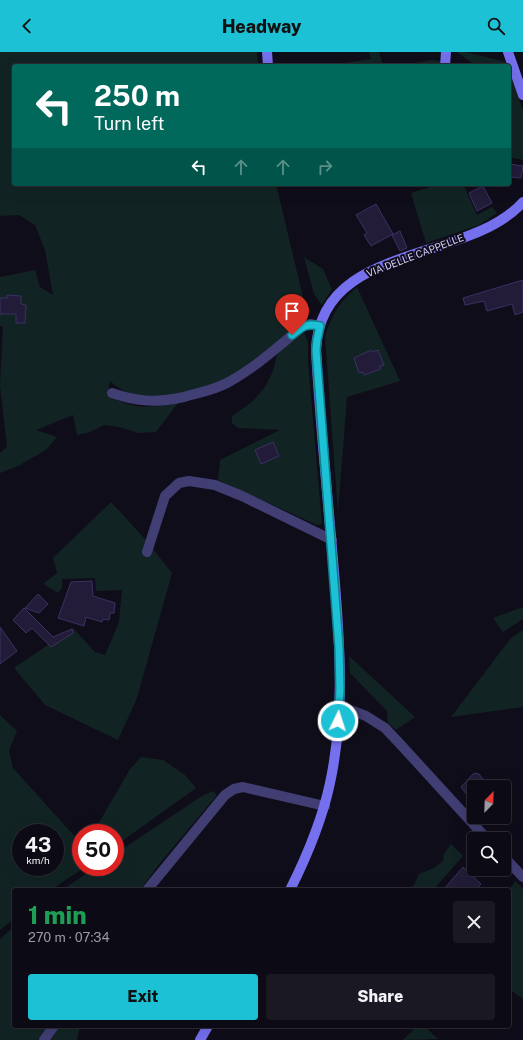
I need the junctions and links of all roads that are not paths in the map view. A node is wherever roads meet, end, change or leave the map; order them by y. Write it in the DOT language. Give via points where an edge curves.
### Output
graph roads {
  1 [pos="267,52"];
  2 [pos="446,52"];
  3 [pos="508,52"];
  4 [pos="268,64"];
  5 [pos="445,64"];
  6 [pos="523,95"];
  7 [pos="523,202"];
  8 [pos="320,326"];
  9 [pos="112,393"];
  10 [pos="332,540"];
  11 [pos="147,552"];
  12 [pos="340,706"];
  13 [pos="324,806"];
  14 [pos="481,832"];
  15 [pos="511,864"];
  16 [pos="523,877"];
  17 [pos="149,888"];
  18 [pos="291,888"];
  19 [pos="53,1028"];
  20 [pos="207,1028"];
  21 [pos="44,1040"];
  22 [pos="200,1040"];
  1 -- 4 [label="main road"];
  2 -- 5 [label="main road"];
  3 -- 6 [label="main road"];
  7 -- 8 [label="main road, VIA DELLE CAPPELLE" via="509,214 481,229 360,276 338,294"];
  8 -- 9 [label="street" via="303,326 252,368 212,389 165,400 145,401"];
  8 -- 10 [label="main road, VIA DELLE CAPPELLE" via="316,350"];
  10 -- 11 [label="street" via="242,496 215,485 189,481 179,483 165,496"];
  10 -- 12 [label="main road, VIA DELLE CAPPELLE"];
  12 -- 13 [label="main road, VIA DELLE CAPPELLE" via="334,763"];
  12 -- 14 [label="street" via="366,716 385,728"];
  13 -- 17 [label="street" via="243,787 234,789 225,795"];
  13 -- 18 [label="main road, VIA DELLE CAPPELLE" via="311,846"];
  15 -- 16 [label="street"];
  19 -- 21 [label="street"];
  20 -- 22 [label="main road"];
}
